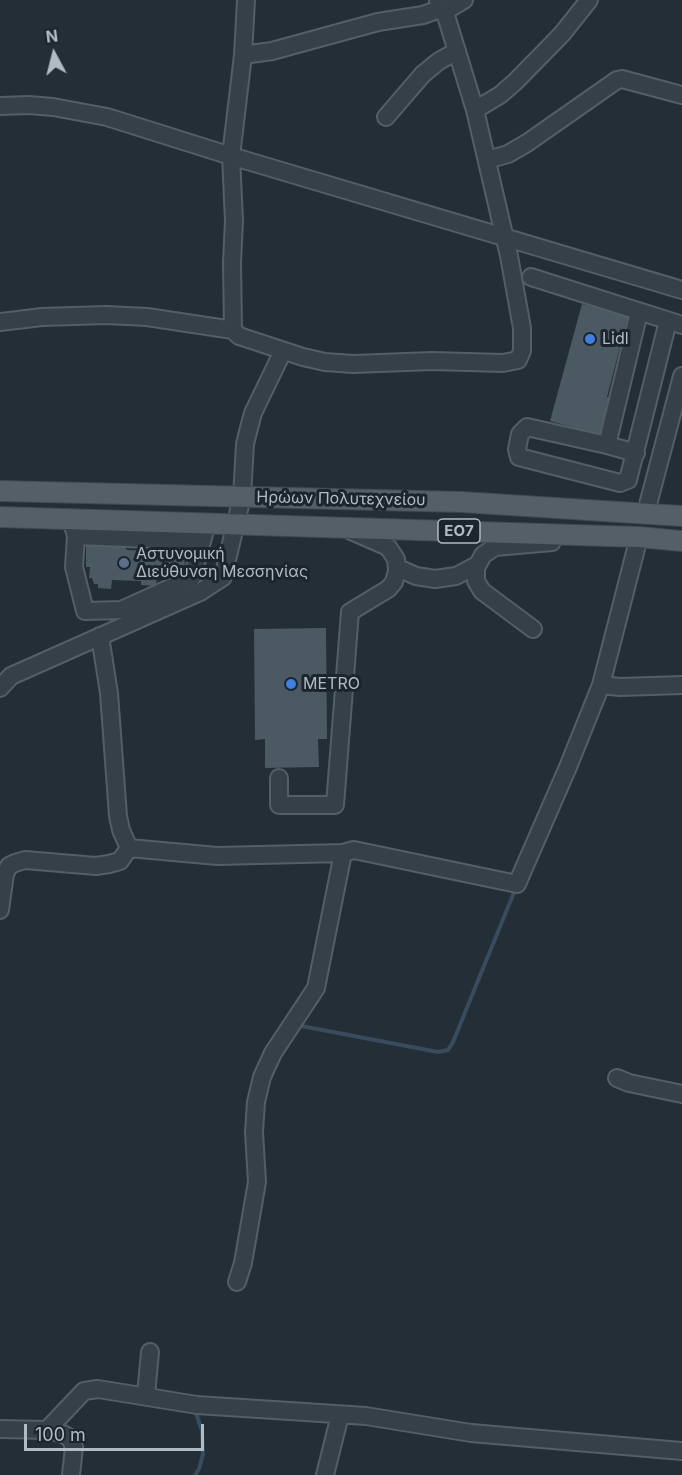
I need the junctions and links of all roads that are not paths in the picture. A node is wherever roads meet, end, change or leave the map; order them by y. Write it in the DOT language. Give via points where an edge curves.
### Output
graph roads {
  1 [pos="246,0"];
  2 [pos="464,0"];
  3 [pos="589,0"];
  4 [pos="441,7"];
  5 [pos="457,51"];
  6 [pos="243,56"];
  7 [pos="682,95"];
  8 [pos="0,106"];
  9 [pos="475,110"];
  10 [pos="386,117"];
  11 [pos="231,156"];
  12 [pos="487,160"];
  13 [pos="504,237"];
  14 [pos="531,277"];
  15 [pos="682,290"];
  16 [pos="639,312"];
  17 [pos="0,322"];
  18 [pos="675,323"];
  19 [pos="233,330"];
  20 [pos="283,351"];
  21 [pos="682,376"];
  22 [pos="607,445"];
  23 [pos="636,453"];
  24 [pos="0,491"];
  25 [pos="242,497"];
  26 [pos="646,512"];
  27 [pos="682,516"];
  28 [pos="0,517"];
  29 [pos="236,524"];
  30 [pos="73,528"];
  31 [pos="343,528"];
  32 [pos="204,532"];
  33 [pos="613,537"];
  34 [pos="639,537"];
  35 [pos="682,541"];
  36 [pos="477,565"];
  37 [pos="398,568"];
  38 [pos="533,629"];
  39 [pos="100,636"];
  40 [pos="601,685"];
  41 [pos="682,685"];
  42 [pos="0,688"];
  43 [pos="279,778"];
  44 [pos="129,848"];
  45 [pos="343,853"];
  46 [pos="0,910"];
  47 [pos="617,1078"];
  48 [pos="682,1094"];
  49 [pos="237,1282"];
  50 [pos="150,1352"];
  51 [pos="146,1395"];
  52 [pos="340,1415"];
  53 [pos="0,1429"];
  54 [pos="47,1430"];
  55 [pos="682,1450"];
  56 [pos="71,1475"];
  57 [pos="325,1475"];
  1 -- 6 [label="street"];
  2 -- 4 [label="street"];
  3 -- 9 [label="street" via="515,82"];
  4 -- 5 [label="street"];
  4 -- 6 [label="street" via="423,15 372,23"];
  5 -- 9 [label="street"];
  5 -- 10 [label="street" via="423,74"];
  6 -- 11 [label="street"];
  7 -- 12 [label="street" via="622,78 527,142"];
  8 -- 11 [label="street" via="43,106 94,114"];
  9 -- 12 [label="street"];
  11 -- 13 [label="street"];
  11 -- 19 [label="street"];
  12 -- 13 [label="street"];
  13 -- 15 [label="street"];
  13 -- 20 [label="street" via="522,328 522,351 516,361 353,364 325,362"];
  14 -- 16 [label="street"];
  16 -- 18 [label="street"];
  16 -- 22 [label="street"];
  17 -- 19 [label="street" via="106,315"];
  18 -- 23 [label="street"];
  19 -- 20 [label="street" via="239,336"];
  20 -- 25 [label="street" via="253,413 245,444"];
  21 -- 26 [label="street"];
  22 -- 23 [label="street"];
  22 -- 23 [label="street" via="526,427 520,434 517,453 523,460 620,483 630,476"];
  24 -- 25 [label="main road, Ηρώων Πολυτεχνείου / ΕΟ7"];
  25 -- 26 [label="main road, Ηρώων Πολυτεχνείου / ΕΟ7" via="462,501"];
  25 -- 29 [label="street"];
  26 -- 27 [label="main road, Ηρώων Πολυτεχνείου / ΕΟ7"];
  28 -- 30 [label="main road, Ηρώων Πολυτεχνείου / ΕΟ7"];
  29 -- 31 [label="main road, Ηρώων Πολυτεχνείου / ΕΟ7"];
  29 -- 32 [label="main road, Ηρώων Πολυτεχνείου / ΕΟ7"];
  29 -- 39 [label="street" via="223,577 200,592"];
  30 -- 32 [label="main road, Ηρώων Πολυτεχνείου / ΕΟ7"];
  30 -- 32 [label="street" via="74,567 86,611 121,610 192,578"];
  31 -- 33 [label="main road, Ηρώων Πολυτεχνείου / ΕΟ7"];
  31 -- 37 [label="street" via="388,547"];
  33 -- 34 [label="main road, Ηρώων Πολυτεχνείου / ΕΟ7"];
  33 -- 36 [label="street" via="497,546 483,555"];
  34 -- 35 [label="main road, Ηρώων Πολυτεχνείου / ΕΟ7"];
  34 -- 40 [label="street"];
  36 -- 37 [label="street" via="456,576 435,579"];
  36 -- 38 [label="street" via="476,581 482,591"];
  37 -- 43 [label="street" via="388,589 350,612 335,805 279,805"];
  39 -- 42 [label="street" via="11,676"];
  39 -- 44 [label="street" via="109,693 118,816"];
  40 -- 41 [label="street"];
  40 -- 45 [label="street" via="517,884 354,850"];
  44 -- 45 [label="street" via="217,856"];
  44 -- 46 [label="street" via="120,861 96,866 25,860 15,863 5,874"];
  45 -- 49 [label="street" via="316,988 273,1053 262,1077 254,1132 257,1182"];
  47 -- 48 [label="street"];
  50 -- 51 [label="street"];
  51 -- 52 [label="street" via="193,1404"];
  51 -- 54 [label="street" via="84,1391"];
  52 -- 55 [label="street" via="471,1432"];
  52 -- 57 [label="street"];
  53 -- 54 [label="street"];
  54 -- 56 [label="street" via="70,1438 74,1447"];
}
